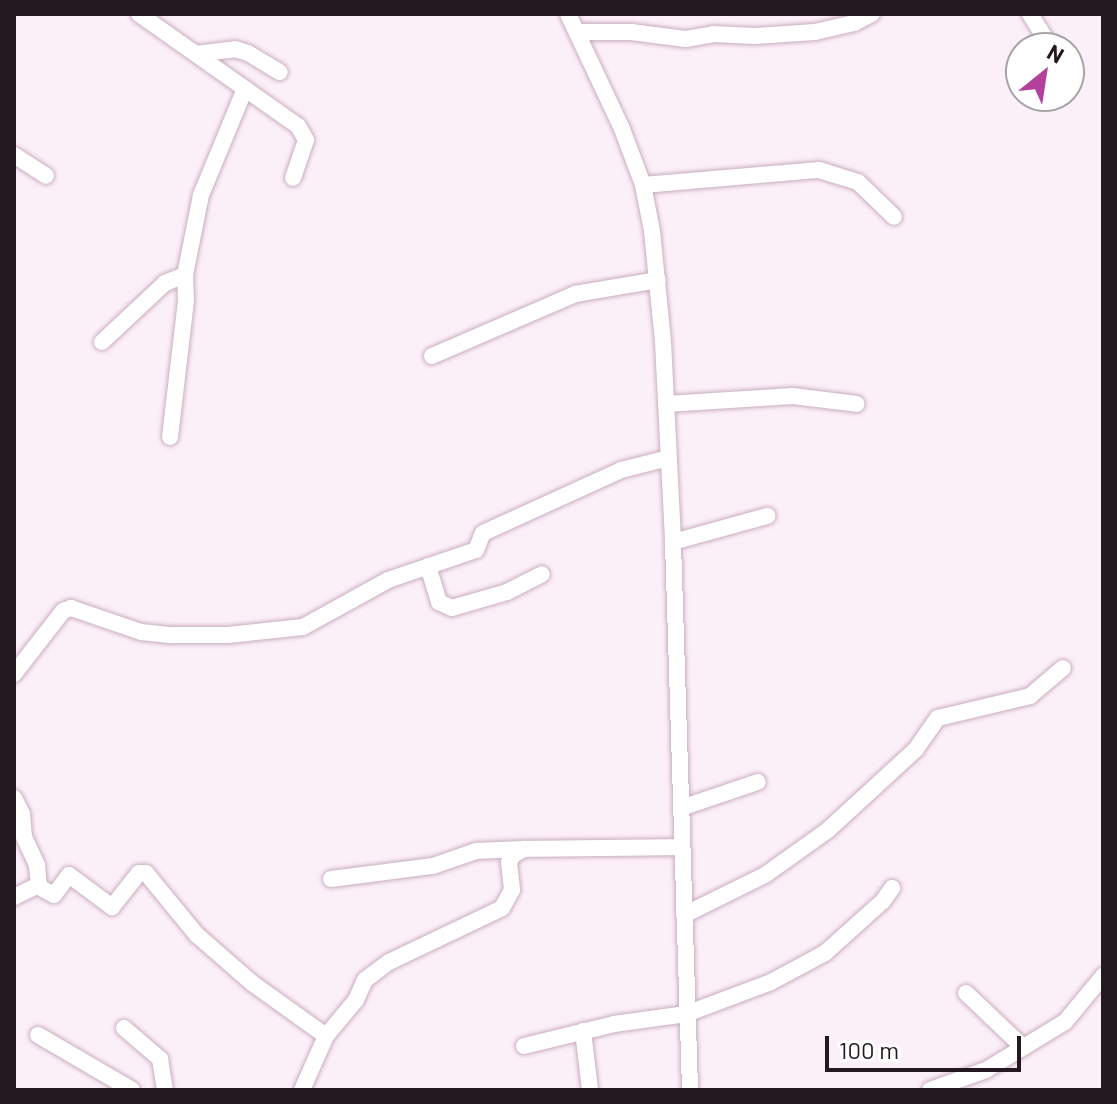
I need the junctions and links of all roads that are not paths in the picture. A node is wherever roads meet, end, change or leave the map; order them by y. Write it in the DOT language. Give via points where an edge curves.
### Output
graph roads {
  1 [pos="139,14"];
  2 [pos="568,14"];
  3 [pos="872,14"];
  4 [pos="1030,14"];
  5 [pos="579,32"];
  6 [pos="1041,32"];
  7 [pos="196,54"];
  8 [pos="280,72"];
  9 [pos="245,89"];
  10 [pos="14,155"];
  11 [pos="46,176"];
  12 [pos="293,178"];
  13 [pos="643,185"];
  14 [pos="894,217"];
  15 [pos="185,275"];
  16 [pos="658,280"];
  17 [pos="102,342"];
  18 [pos="432,356"];
  19 [pos="666,404"];
  20 [pos="857,404"];
  21 [pos="170,437"];
  22 [pos="668,458"];
  23 [pos="767,516"];
  24 [pos="673,542"];
  25 [pos="428,566"];
  26 [pos="542,574"];
  27 [pos="1063,668"];
  28 [pos="14,674"];
  29 [pos="758,782"];
  30 [pos="14,798"];
  31 [pos="681,808"];
  32 [pos="682,847"];
  33 [pos="524,849"];
  34 [pos="331,879"];
  35 [pos="39,885"];
  36 [pos="892,888"];
  37 [pos="14,897"];
  38 [pos="684,915"];
  39 [pos="1103,976"];
  40 [pos="966,993"];
  41 [pos="686,1014"];
  42 [pos="124,1028"];
  43 [pos="583,1031"];
  44 [pos="38,1035"];
  45 [pos="326,1036"];
  46 [pos="524,1046"];
  47 [pos="1023,1047"];
  48 [pos="132,1090"];
  49 [pos="165,1090"];
  50 [pos="302,1090"];
  51 [pos="590,1090"];
  52 [pos="690,1090"];
  53 [pos="930,1090"];
  1 -- 7 [label="street"];
  2 -- 5 [label="street"];
  3 -- 5 [label="street" via="840,27 785,34 686,39"];
  4 -- 6 [label="street"];
  5 -- 13 [label="street"];
  7 -- 8 [label="street" via="235,49"];
  7 -- 9 [label="street"];
  9 -- 12 [label="street" via="304,132"];
  9 -- 15 [label="street" via="201,195"];
  10 -- 11 [label="street"];
  13 -- 14 [label="street" via="819,170 858,182"];
  13 -- 16 [label="street"];
  15 -- 17 [label="street" via="165,283"];
  15 -- 21 [label="street"];
  16 -- 18 [label="street" via="575,294"];
  16 -- 19 [label="street"];
  19 -- 20 [label="street" via="793,396"];
  19 -- 22 [label="street"];
  22 -- 24 [label="street"];
  22 -- 25 [label="street" via="621,470 483,533 476,550"];
  23 -- 24 [label="street"];
  24 -- 31 [label="street"];
  25 -- 26 [label="street" via="439,602 452,608 507,592"];
  25 -- 28 [label="street" via="388,580 297,628 172,635 141,632 71,608 63,611"];
  27 -- 38 [label="street" via="1030,696 938,718 916,749 828,830 765,875"];
  29 -- 31 [label="street"];
  30 -- 35 [label="street"];
  31 -- 32 [label="street"];
  32 -- 33 [label="street"];
  32 -- 38 [label="street"];
  33 -- 34 [label="street" via="476,851 433,866"];
  33 -- 45 [label="street" via="509,862 512,890 502,908 389,962 365,980 356,1000"];
  35 -- 37 [label="street"];
  35 -- 45 [label="street" via="54,895 69,875 112,907 139,873 146,873 197,935"];
  36 -- 41 [label="street" via="873,911 808,965"];
  38 -- 41 [label="street"];
  39 -- 47 [label="street" via="1071,1018"];
  40 -- 47 [label="street"];
  41 -- 43 [label="street"];
  41 -- 52 [label="street"];
  42 -- 49 [label="street" via="160,1059"];
  43 -- 46 [label="street"];
  43 -- 51 [label="street"];
  44 -- 48 [label="street"];
  45 -- 50 [label="street"];
  47 -- 53 [label="street" via="966,1079"];
}
